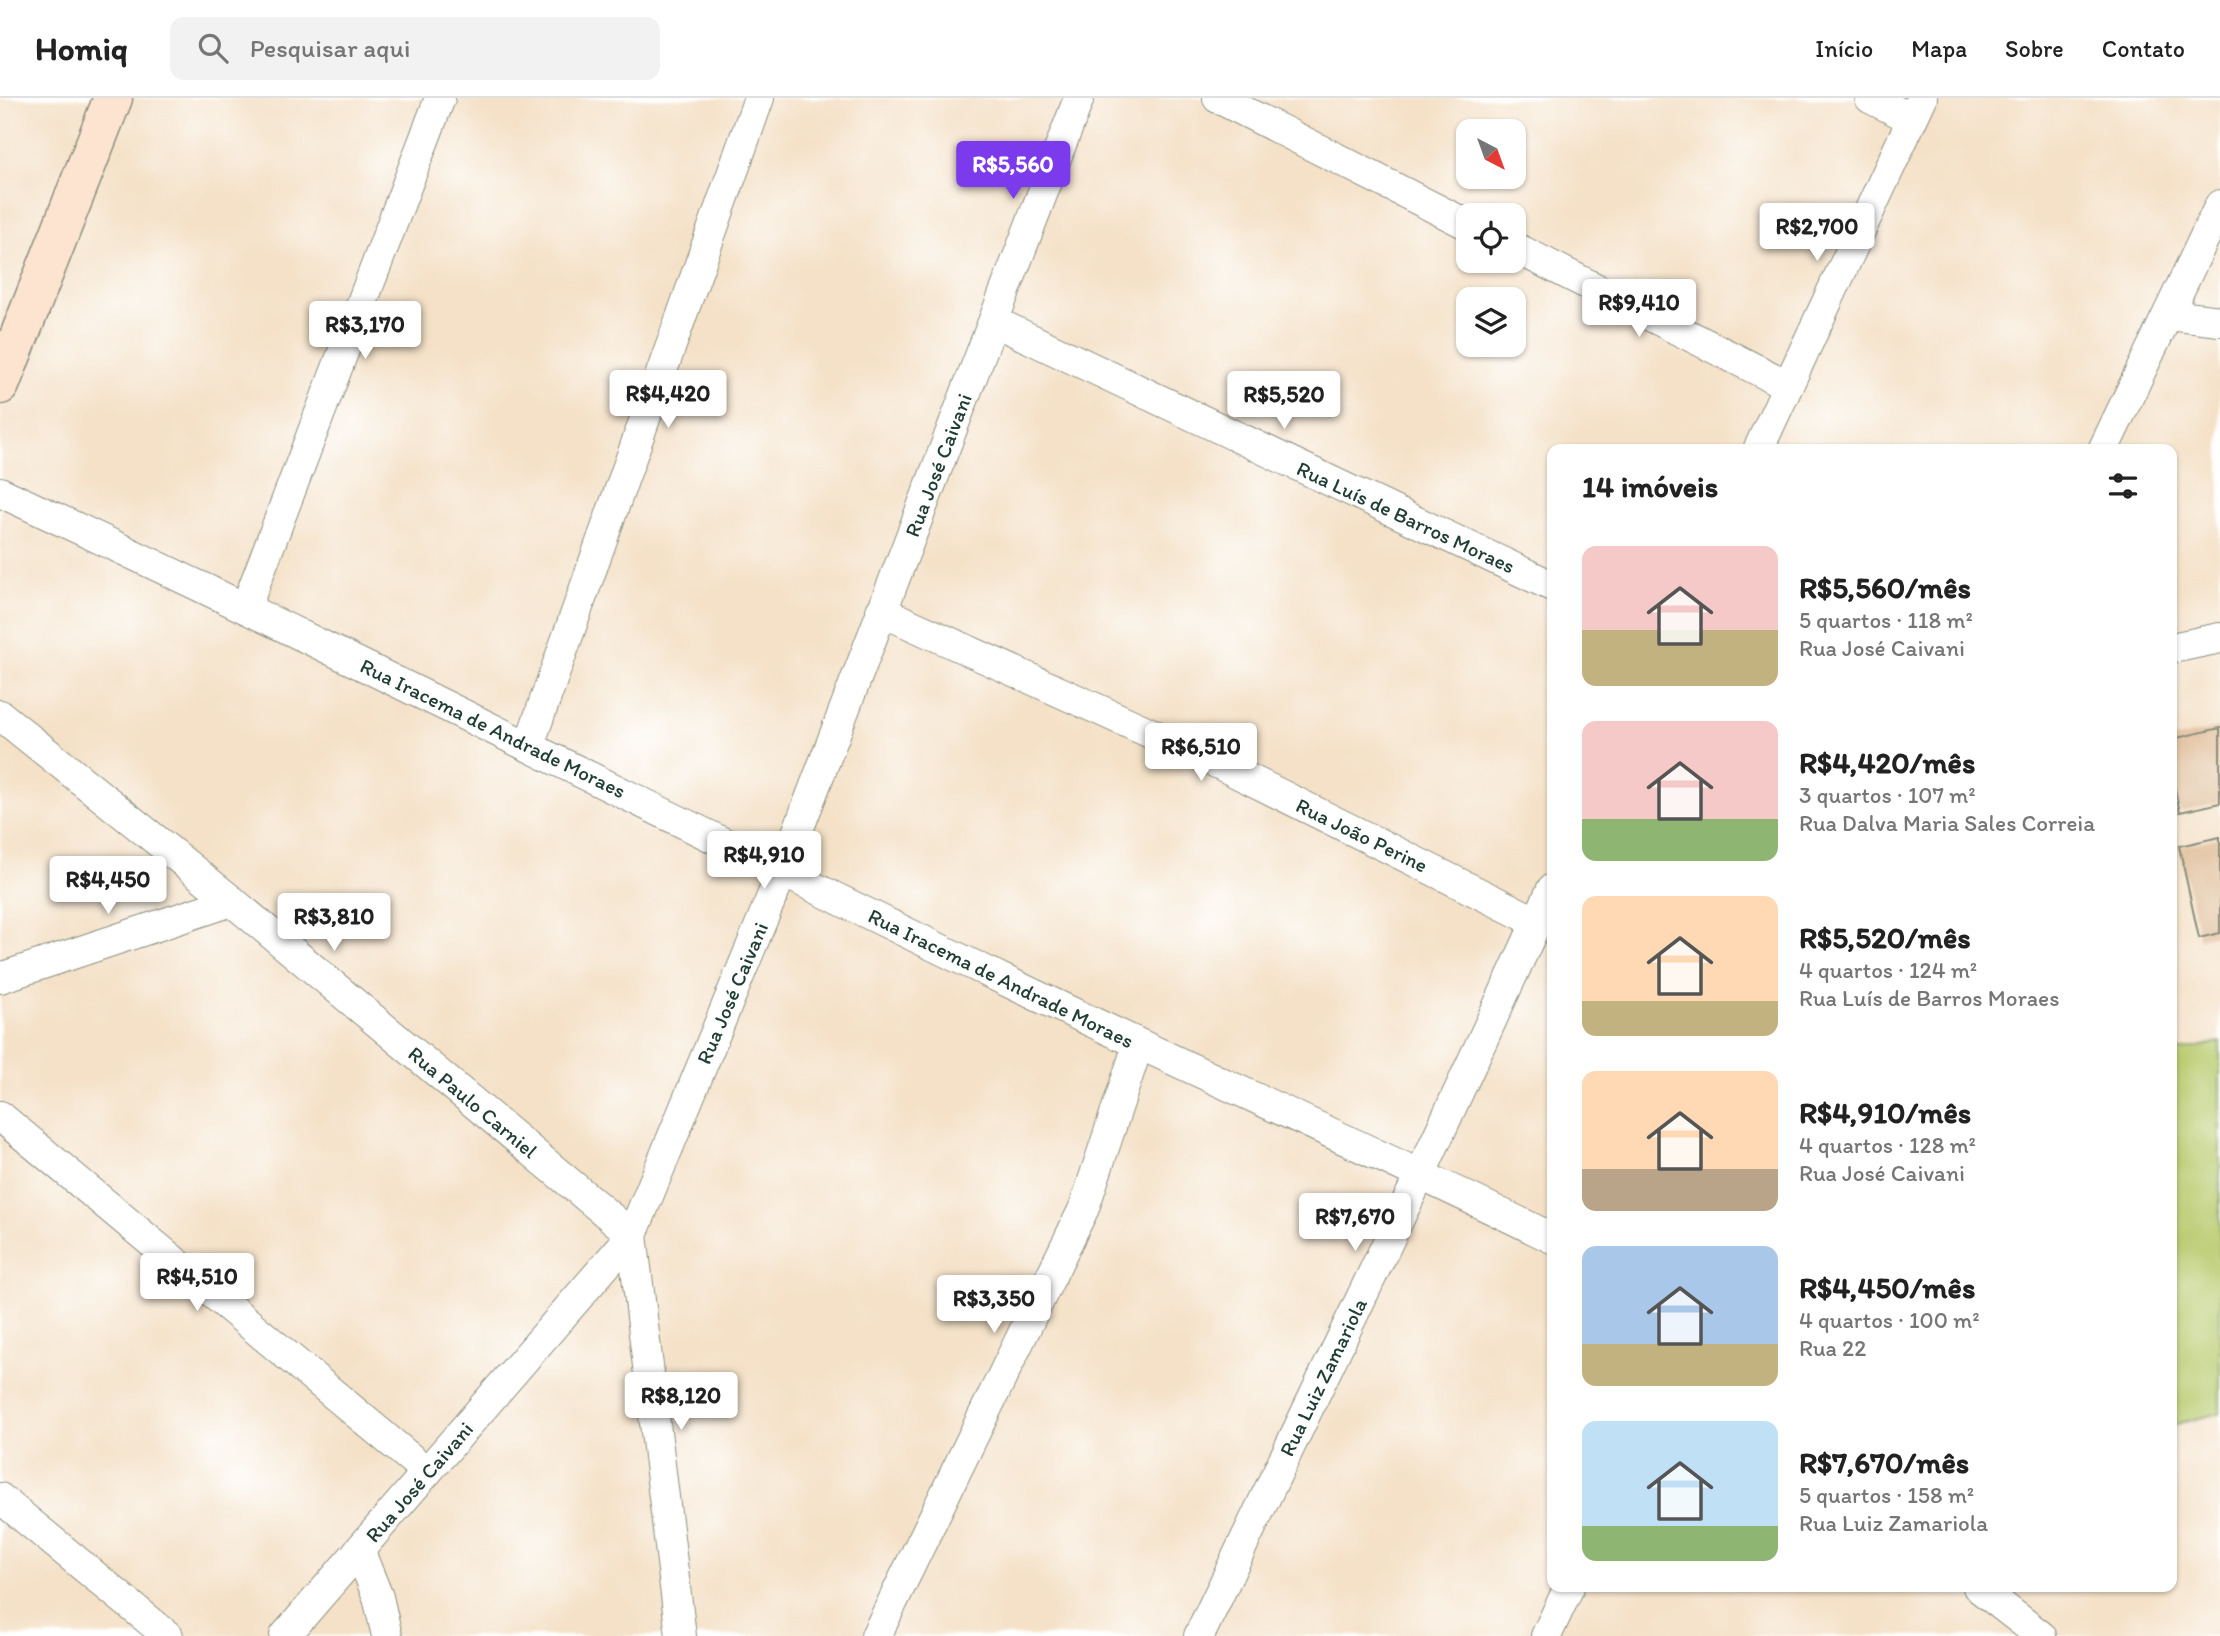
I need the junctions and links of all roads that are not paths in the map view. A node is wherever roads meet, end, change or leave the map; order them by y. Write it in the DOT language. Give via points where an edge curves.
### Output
graph roads {
  1 [pos="113,98"];
  2 [pos="440,98"];
  3 [pos="759,98"];
  4 [pos="1079,98"];
  5 [pos="1218,98"];
  6 [pos="1870,98"];
  7 [pos="1917,108"];
  8 [pos="2220,205"];
  9 [pos="1456,219"];
  10 [pos="1526,253"];
  11 [pos="2169,316"];
  12 [pos="2220,321"];
  13 [pos="995,322"];
  14 [pos="0,385"];
  15 [pos="1787,385"];
  16 [pos="1761,444"];
  17 [pos="2106,444"];
  18 [pos="0,492"];
  19 [pos="1547,584"];
  20 [pos="246,607"];
  21 [pos="881,611"];
  22 [pos="2220,638"];
  23 [pos="2177,647"];
  24 [pos="0,715"];
  25 [pos="529,745"];
  26 [pos="782,872"];
  27 [pos="1547,899"];
  28 [pos="232,901"];
  29 [pos="1536,922"];
  30 [pos="0,978"];
  31 [pos="1138,1045"];
  32 [pos="0,1116"];
  33 [pos="1421,1173"];
  34 [pos="632,1235"];
  35 [pos="1547,1236"];
  36 [pos="427,1472"];
  37 [pos="2,1503"];
  38 [pos="359,1550"];
  39 [pos="1567,1592"];
  40 [pos="1984,1592"];
  41 [pos="168,1636"];
  42 [pos="285,1636"];
  43 [pos="387,1636"];
  44 [pos="681,1636"];
  45 [pos="876,1636"];
  46 [pos="1199,1636"];
  47 [pos="1546,1636"];
  48 [pos="2041,1636"];
  1 -- 14 [label="street"];
  2 -- 20 [label="street"];
  3 -- 25 [label="street"];
  4 -- 13 [label="street, Rua José Caivani"];
  5 -- 9 [label="street"];
  6 -- 7 [label="street"];
  7 -- 15 [label="street"];
  8 -- 11 [label="street"];
  10 -- 15 [label="street"];
  11 -- 12 [label="street"];
  11 -- 17 [label="street"];
  13 -- 19 [label="street, Rua Luís de Barros Moraes"];
  13 -- 21 [label="street, Rua José Caivani"];
  15 -- 16 [label="street"];
  18 -- 20 [label="street, Rua Iracema de Andrade Moraes"];
  20 -- 25 [label="street, Rua Iracema de Andrade Moraes"];
  21 -- 26 [label="street, Rua José Caivani"];
  21 -- 29 [label="street, Rua João Perine" via="1221,765"];
  22 -- 23 [label="street"];
  24 -- 28 [label="street, Rua Paulo Carniel"];
  25 -- 26 [label="street, Rua Iracema de Andrade Moraes"];
  26 -- 31 [label="street, Rua Iracema de Andrade Moraes"];
  26 -- 34 [label="street, Rua José Caivani"];
  27 -- 29 [label="street, Rua Luiz Zamariola"];
  28 -- 30 [label="street"];
  28 -- 34 [label="street, Rua Paulo Carniel"];
  29 -- 33 [label="street, Rua Luiz Zamariola"];
  31 -- 33 [label="street, Rua Iracema de Andrade Moraes"];
  31 -- 45 [label="street" via="1084,1208"];
  32 -- 36 [label="street"];
  33 -- 35 [label="street, Rua Iracema de Andrade Moraes"];
  33 -- 46 [label="street, Rua Luiz Zamariola"];
  34 -- 36 [label="street, Rua José Caivani"];
  34 -- 44 [label="street"];
  36 -- 38 [label="street, Rua José Caivani"];
  37 -- 41 [label="street"];
  38 -- 42 [label="street, Rua José Caivani"];
  38 -- 43 [label="street" via="378,1597"];
  39 -- 47 [label="street"];
  40 -- 48 [label="street"];
}
